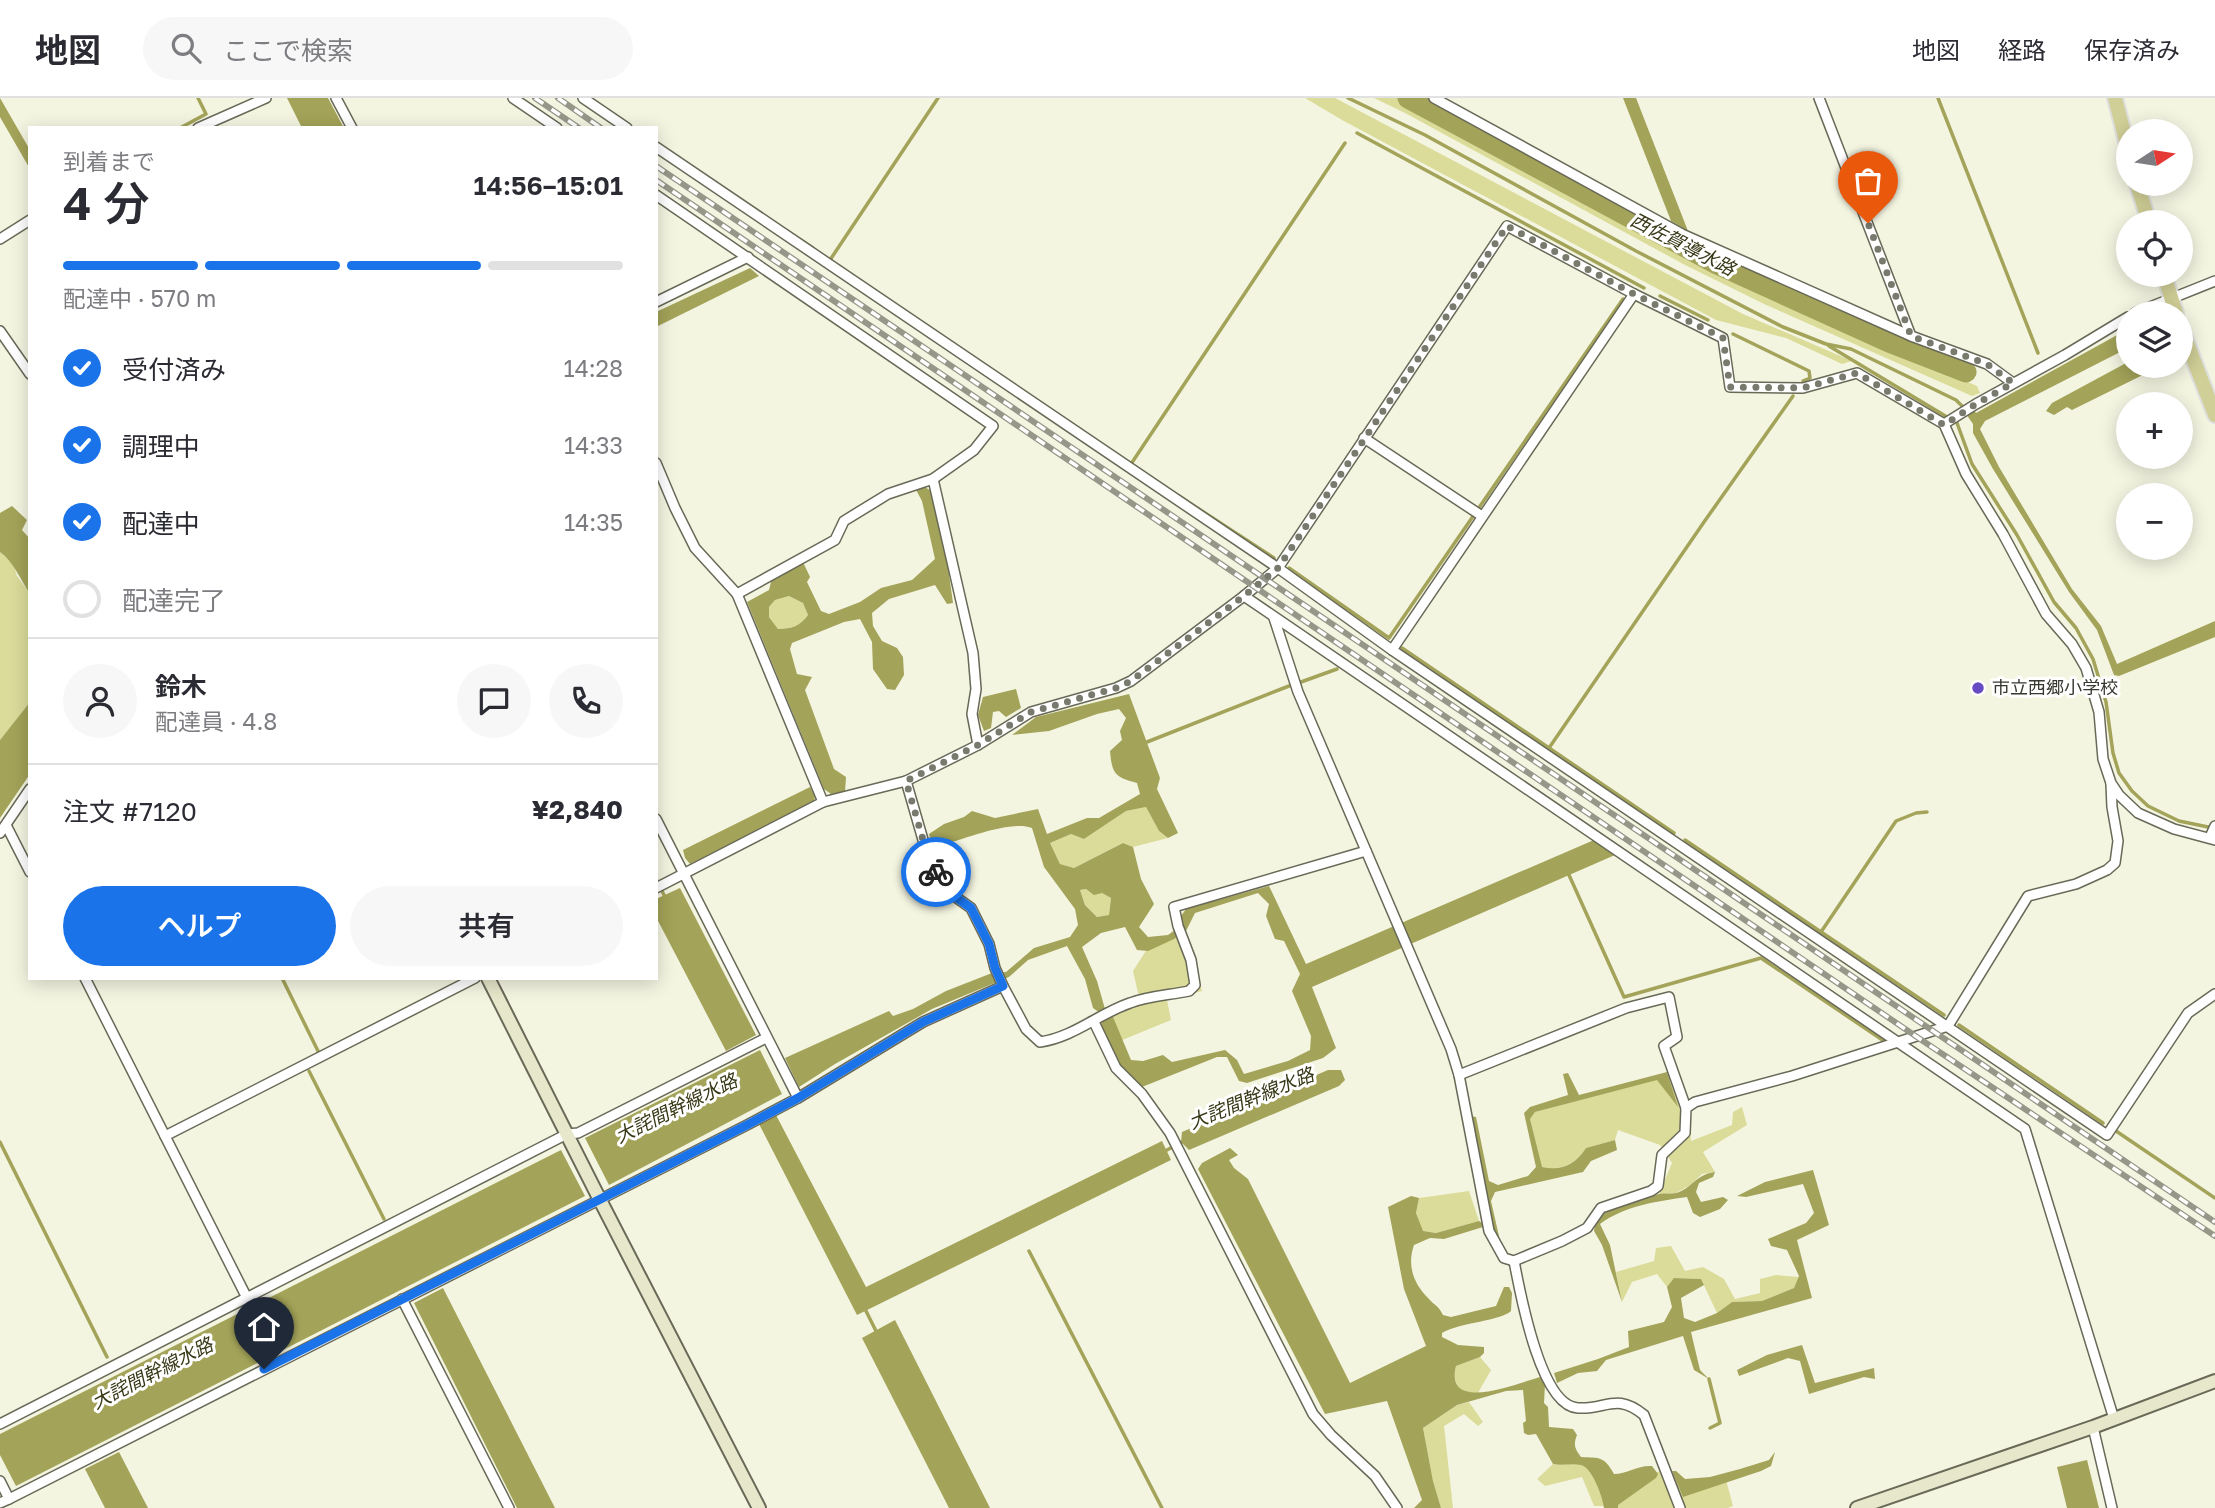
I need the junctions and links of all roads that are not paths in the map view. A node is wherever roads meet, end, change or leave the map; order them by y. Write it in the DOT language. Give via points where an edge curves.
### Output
graph roads {
  1 [pos="266,98"];
  2 [pos="336,98"];
  3 [pos="513,98"];
  4 [pos="583,98"];
  5 [pos="1434,98"];
  6 [pos="1819,98"];
  7 [pos="2115,98"];
  8 [pos="2120,119"];
  9 [pos="203,126"];
  10 [pos="351,126"];
  11 [pos="554,126"];
  12 [pos="624,126"];
  13 [pos="658,149"];
  14 [pos="658,196"];
  15 [pos="28,221"];
  16 [pos="0,239"];
  17 [pos="748,257"];
  18 [pos="2215,281"];
  19 [pos="2168,287"];
  20 [pos="1634,294"];
  21 [pos="2171,297"];
  22 [pos="658,301"];
  23 [pos="2162,301"];
  24 [pos="2172,301"];
  25 [pos="2116,324"];
  26 [pos="0,331"];
  27 [pos="1911,336"];
  28 [pos="2193,362"];
  29 [pos="28,371"];
  30 [pos="2013,383"];
  31 [pos="2215,415"];
  32 [pos="1944,425"];
  33 [pos="1364,438"];
  34 [pos="658,468"];
  35 [pos="928,480"];
  36 [pos="1482,516"];
  37 [pos="1278,568"];
  38 [pos="737,594"];
  39 [pos="1244,596"];
  40 [pos="1274,618"];
  41 [pos="1392,650"];
  42 [pos="978,745"];
  43 [pos="906,781"];
  44 [pos="2111,783"];
  45 [pos="28,792"];
  46 [pos="823,802"];
  47 [pos="658,823"];
  48 [pos="2215,827"];
  49 [pos="3,829"];
  50 [pos="2212,839"];
  51 [pos="1366,851"];
  52 [pos="28,869"];
  53 [pos="684,874"];
  54 [pos="658,887"];
  55 [pos="86,980"];
  56 [pos="471,980"];
  57 [pos="489,980"];
  58 [pos="1003,986"];
  59 [pos="2215,994"];
  60 [pos="1094,1022"];
  61 [pos="1948,1026"];
  62 [pos="766,1038"];
  63 [pos="1900,1043"];
  64 [pos="1459,1075"];
  65 [pos="798,1098"];
  66 [pos="1686,1108"];
  67 [pos="567,1134"];
  68 [pos="165,1136"];
  69 [pos="600,1200"];
  70 [pos="1514,1261"];
  71 [pos="247,1298"];
  72 [pos="402,1299"];
  73 [pos="2215,1381"];
  74 [pos="2114,1419"];
  75 [pos="0,1424"];
  76 [pos="2092,1427"];
  77 [pos="0,1481"];
  78 [pos="4,1501"];
  79 [pos="509,1508"];
  80 [pos="759,1508"];
  81 [pos="1397,1508"];
  82 [pos="1680,1508"];
  83 [pos="1857,1508"];
  84 [pos="2112,1508"];
  1 -- 9 [label="street"];
  2 -- 10 [label="street"];
  3 -- 11 [label="street"];
  4 -- 12 [label="street"];
  5 -- 27 [label="street" via="1682,234"];
  6 -- 27 [label="street"];
  7 -- 8 [label="main road"];
  13 -- 37 [label="street"];
  14 -- 17 [label="street"];
  15 -- 16 [label="street"];
  17 -- 22 [label="street"];
  17 -- 35 [label="street" via="993,426 974,450"];
  18 -- 21 [label="street"];
  19 -- 21 [label="main road"];
  20 -- 32 [label="street" via="1723,338 1730,387 1803,388 1857,373"];
  20 -- 33 [label="street" via="1507,226"];
  20 -- 36 [label="street"];
  21 -- 23 [label="street"];
  21 -- 24 [label="main road"];
  25 -- 30 [label="street"];
  26 -- 29 [label="street"];
  27 -- 30 [label="street" via="1987,364"];
  28 -- 31 [label="main road"];
  30 -- 32 [label="street"];
  32 -- 44 [label="street" via="1966,474 2046,614 2086,668 2099,712 2102,759"];
  33 -- 36 [label="street"];
  33 -- 37 [label="street"];
  34 -- 38 [label="street" via="695,548"];
  35 -- 38 [label="street" via="888,494 844,521 835,540"];
  35 -- 42 [label="street" via="973,653 976,689 972,713"];
  36 -- 41 [label="street"];
  37 -- 39 [label="street"];
  37 -- 41 [label="street"];
  38 -- 46 [label="street"];
  39 -- 40 [label="street"];
  39 -- 42 [label="street" via="1131,681 1031,712"];
  40 -- 51 [label="street" via="1298,692"];
  40 -- 63 [label="street"];
  41 -- 61 [label="street"];
  42 -- 43 [label="street"];
  43 -- 46 [label="street"];
  43 -- 58 [label="street" via="930,864 950,893 971,908"];
  44 -- 50 [label="street" via="2138,813"];
  44 -- 61 [label="street" via="2118,841 2115,863 2076,884 2028,896"];
  45 -- 49 [label="street"];
  46 -- 53 [label="street"];
  47 -- 53 [label="street"];
  48 -- 50 [label="street"];
  49 -- 52 [label="street"];
  51 -- 60 [label="street" via="1174,907 1195,985 1189,991 1131,1002"];
  51 -- 64 [label="street"];
  53 -- 54 [label="street"];
  53 -- 62 [label="street"];
  55 -- 68 [label="street"];
  56 -- 68 [label="street"];
  57 -- 67 [label="street"];
  58 -- 60 [label="street" via="1026,1029 1040,1042"];
  58 -- 65 [label="street" via="923,1022"];
  59 -- 61 [label="street" via="2188,1013 2107,1135"];
  60 -- 81 [label="street" via="1116,1068 1142,1094 1174,1142 1313,1414 1375,1476"];
  61 -- 63 [label="street"];
  62 -- 65 [label="street"];
  62 -- 67 [label="street" via="578,1133"];
  63 -- 66 [label="street"];
  63 -- 74 [label="street" via="2025,1129"];
  64 -- 66 [label="street" via="1626,1008 1669,997 1677,1037 1664,1046"];
  64 -- 70 [label="street" via="1489,1231 1504,1258"];
  65 -- 69 [label="street"];
  66 -- 70 [label="street" via="1685,1133 1662,1155 1658,1185 1601,1209 1587,1228"];
  67 -- 69 [label="street"];
  67 -- 71 [label="street"];
  68 -- 71 [label="street"];
  69 -- 72 [label="street"];
  69 -- 80 [label="street"];
  70 -- 82 [label="street" via="1526,1324 1554,1394 1563,1404 1577,1408 1611,1402 1632,1405 1644,1415"];
  71 -- 75 [label="street"];
  72 -- 78 [label="street"];
  72 -- 79 [label="street"];
  73 -- 74 [label="street"];
  74 -- 76 [label="street"];
  76 -- 83 [label="street"];
  76 -- 84 [label="street"];
  77 -- 78 [label="street"];
}
